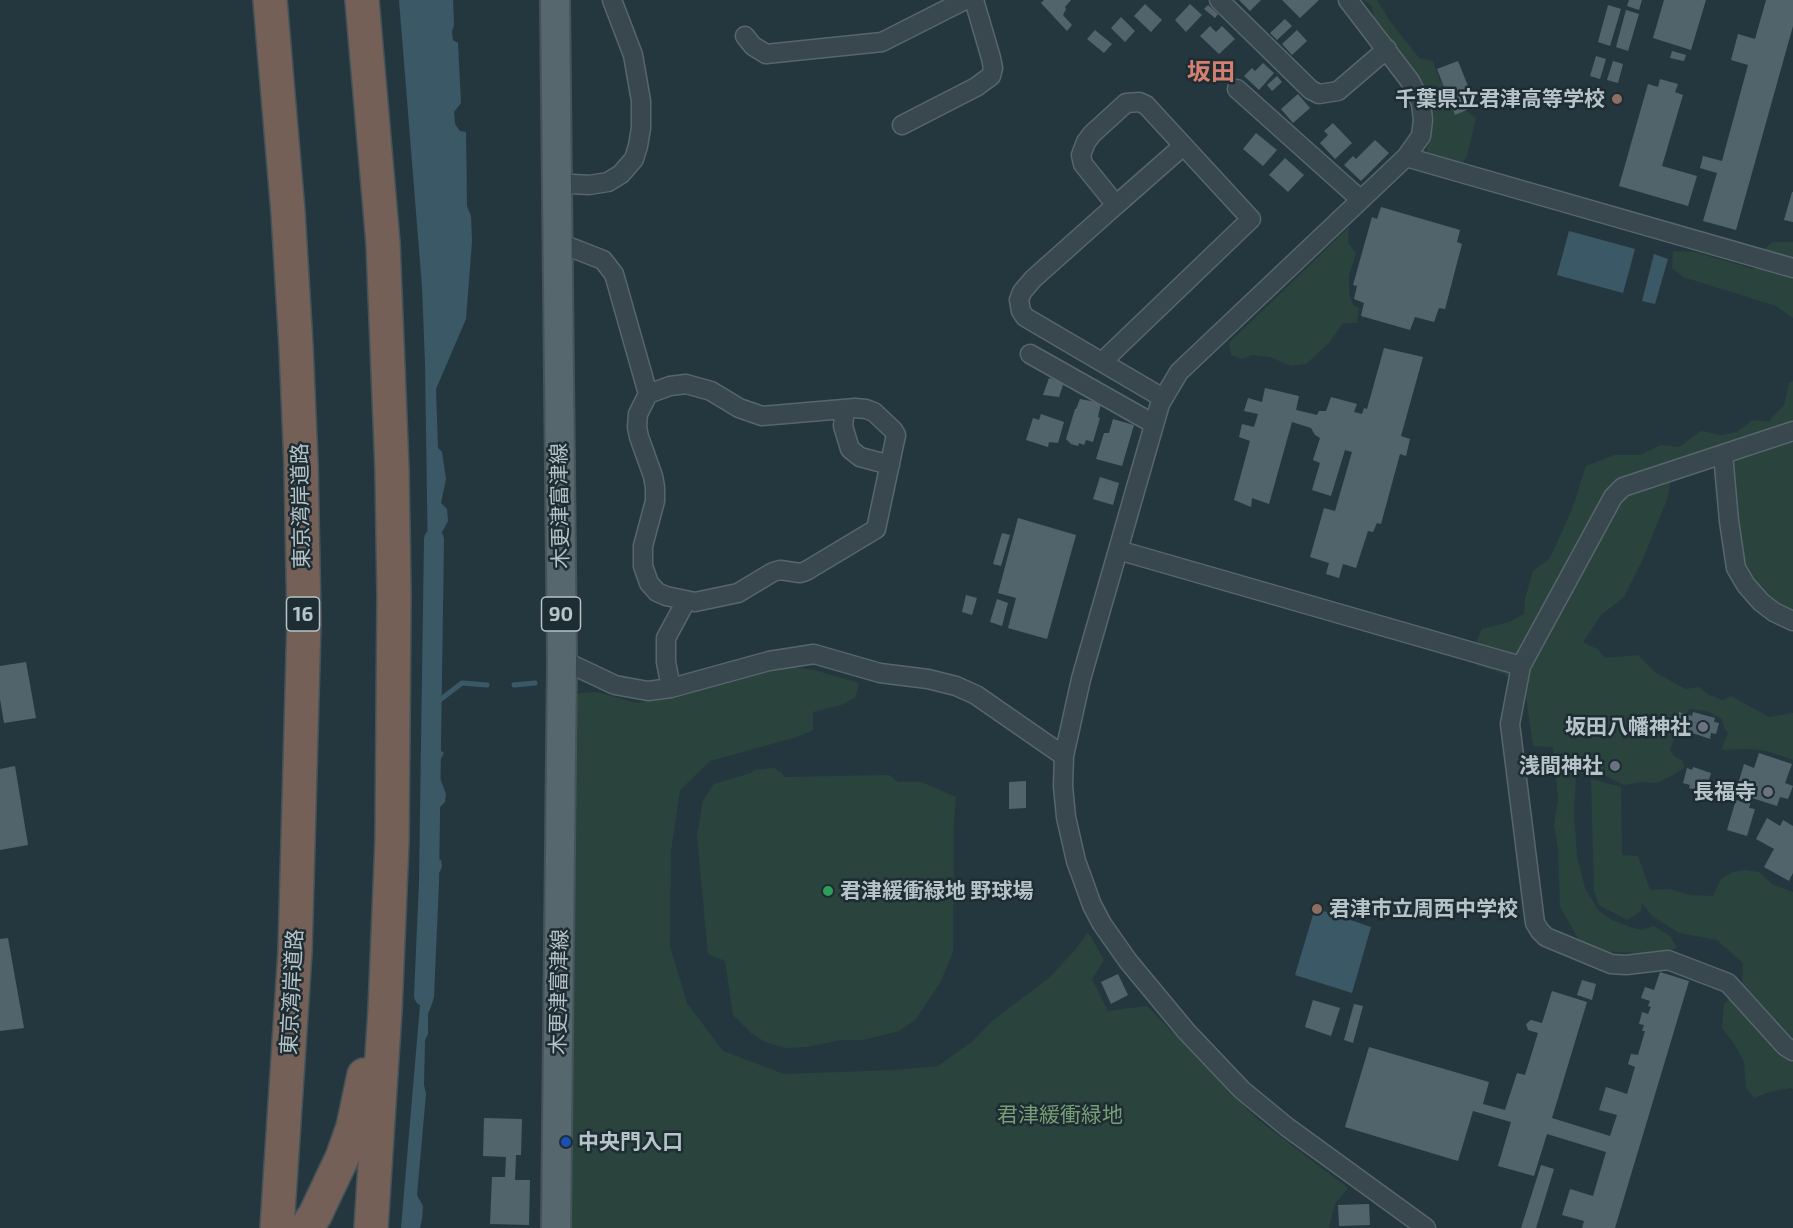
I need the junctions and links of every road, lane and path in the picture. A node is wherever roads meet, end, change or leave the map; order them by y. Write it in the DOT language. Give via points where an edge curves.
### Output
graph roads {
  1 [pos="270,0"];
  2 [pos="362,0"];
  3 [pos="555,0"];
  4 [pos="612,0"];
  5 [pos="965,0"];
  6 [pos="974,0"];
  7 [pos="1220,0"];
  8 [pos="1348,0"];
  9 [pos="937,7"];
  10 [pos="745,36"];
  11 [pos="1387,49"];
  12 [pos="1237,89"];
  13 [pos="902,125"];
  14 [pos="1183,147"];
  15 [pos="1406,157"];
  16 [pos="556,183"];
  17 [pos="1361,200"];
  18 [pos="1116,205"];
  19 [pos="557,242"];
  20 [pos="1793,268"];
  21 [pos="1030,354"];
  22 [pos="1102,362"];
  23 [pos="648,394"];
  24 [pos="1163,399"];
  25 [pos="845,409"];
  26 [pos="1154,424"];
  27 [pos="1793,431"];
  28 [pos="1723,454"];
  29 [pos="890,465"];
  30 [pos="1118,550"];
  31 [pos="686,601"];
  32 [pos="1793,621"];
  33 [pos="562,660"];
  34 [pos="1521,666"];
  35 [pos="671,688"];
  36 [pos="1064,756"];
  37 [pos="392,841"];
  38 [pos="1793,1052"];
  39 [pos="277,1228"];
  40 [pos="306,1228"];
  41 [pos="371,1228"];
  42 [pos="556,1228"];
  43 [pos="1426,1228"];
  1 -- 39 [label="highway, 東京湾岸道路 / 16" via="296,346 304,621 295,952"];
  2 -- 37 [label="highway" via="388,348 394,596"];
  3 -- 16 [label="main road, 木更津富津線 / 90"];
  4 -- 16 [label="street" via="633,55 641,101 641,128 634,159 608,182"];
  5 -- 9 [label="street"];
  6 -- 13 [label="street" via="991,58 991,76"];
  7 -- 11 [label="street" via="1318,94 1338,91"];
  8 -- 11 [label="street"];
  9 -- 10 [label="street" via="882,42 766,54"];
  11 -- 15 [label="street" via="1421,103 1421,136"];
  12 -- 17 [label="street"];
  14 -- 18 [label="street"];
  14 -- 18 [label="street" via="1146,105 1126,103 1092,134 1081,155 1083,164"];
  14 -- 22 [label="street" via="1251,219"];
  15 -- 17 [label="street"];
  15 -- 20 [label="street"];
  16 -- 19 [label="main road, 木更津富津線 / 90"];
  17 -- 24 [label="street" via="1179,372"];
  18 -- 22 [label="street" via="1033,279 1019,300 1025,317"];
  19 -- 23 [label="street" via="603,260 614,274"];
  19 -- 33 [label="main road, 木更津富津線 / 90"];
  21 -- 26 [label="street"];
  22 -- 24 [label="street"];
  23 -- 25 [label="street" via="670,386 693,385 762,416"];
  23 -- 31 [label="street" via="637,427 653,476 655,501 643,566 657,592"];
  24 -- 26 [label="street"];
  25 -- 29 [label="street" via="843,426 850,449 861,457"];
  25 -- 29 [label="street" via="874,412 893,430 896,435"];
  26 -- 30 [label="street"];
  27 -- 28 [label="street"];
  28 -- 32 [label="street" via="1736,568 1761,602"];
  28 -- 34 [label="street" via="1623,487 1613,497"];
  29 -- 31 [label="street" via="876,529 806,571 780,570 738,593"];
  30 -- 34 [label="street"];
  30 -- 36 [label="street" via="1081,679"];
  31 -- 35 [label="street" via="666,638"];
  33 -- 35 [label="street" via="615,685 648,691"];
  33 -- 42 [label="main road, 木更津富津線 / 90"];
  34 -- 38 [label="street" via="1510,724 1535,923 1540,931 1611,964 1668,960 1728,984"];
  35 -- 36 [label="street" via="770,661 814,654 880,673 956,686 976,695"];
  36 -- 43 [label="street" via="1066,817 1076,861 1092,905 1128,961 1242,1090"];
  37 -- 40 [label="highway" via="374,952 363,1085 342,1158"];
  37 -- 41 [label="highway"];
}
